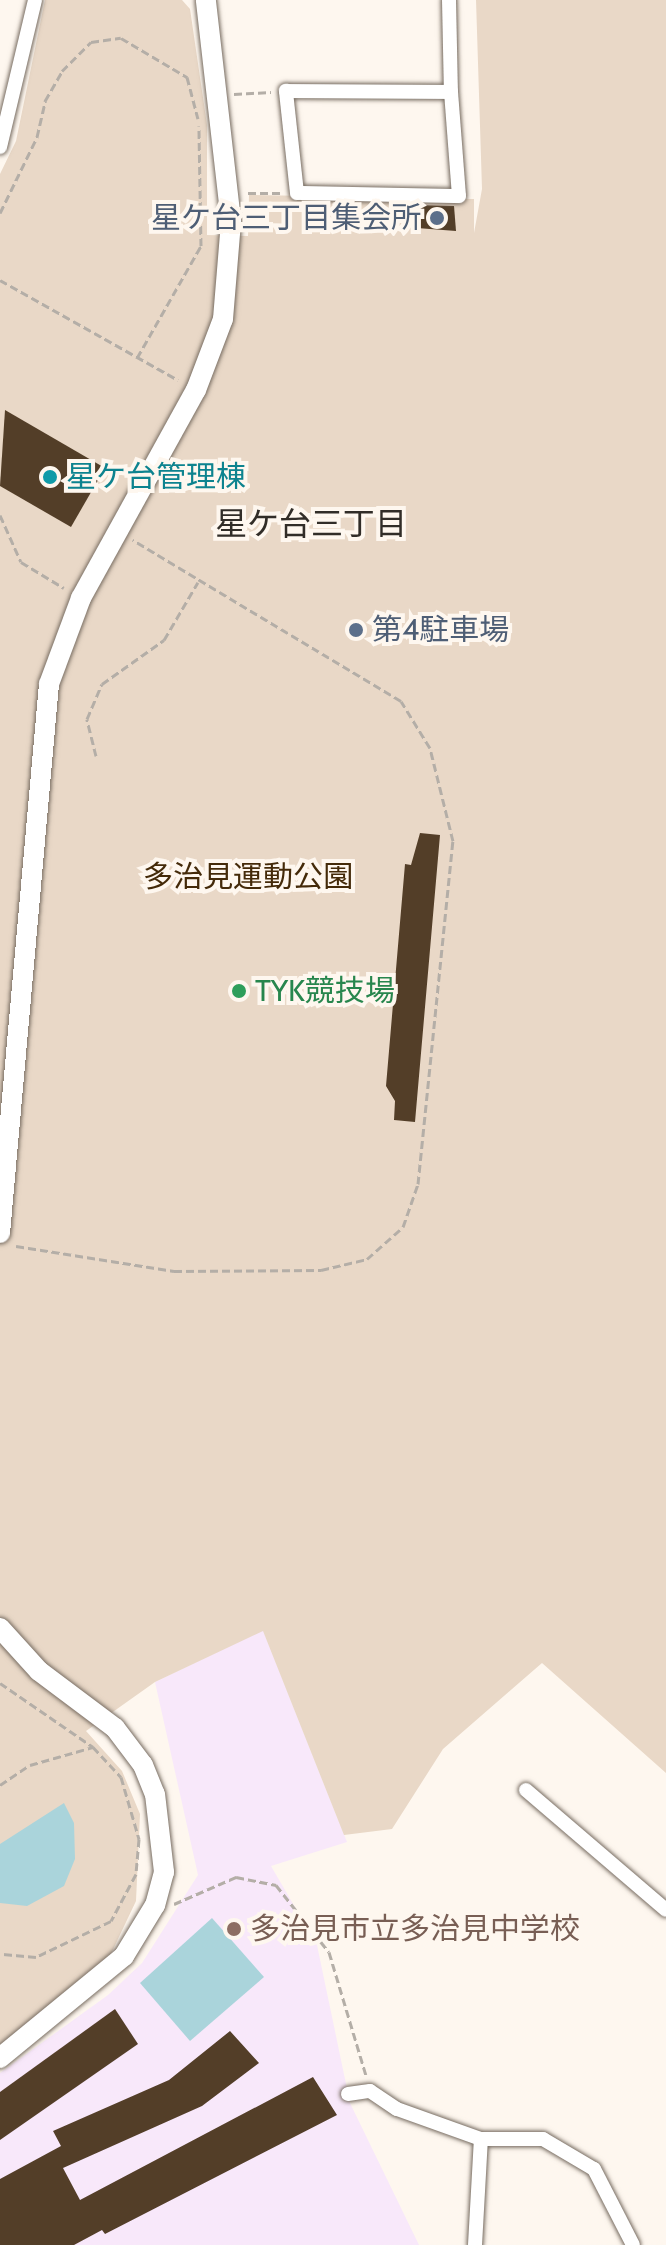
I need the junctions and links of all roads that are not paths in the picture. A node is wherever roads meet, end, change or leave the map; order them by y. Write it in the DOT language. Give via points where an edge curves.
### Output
graph roads {
  1 [pos="35,0"];
  2 [pos="206,0"];
  3 [pos="449,0"];
  4 [pos="451,92"];
  5 [pos="0,147"];
  6 [pos="0,1233"];
  7 [pos="0,1628"];
  8 [pos="526,1790"];
  9 [pos="666,1910"];
  10 [pos="0,2058"];
  11 [pos="348,2094"];
  12 [pos="481,2139"];
  13 [pos="475,2245"];
  14 [pos="633,2245"];
  1 -- 5 [label="street"];
  2 -- 6 [label="street" via="231,221 225,306 196,390 61,640 41,731"];
  3 -- 4 [label="street"];
  4 -- 4 [label="street" via="286,91 297,193 459,196"];
  7 -- 10 [label="street" via="39,1671 115,1728 143,1765 161,1832 164,1872 155,1905 109,1972"];
  8 -- 9 [label="street"];
  11 -- 12 [label="street" via="370,2091 397,2109"];
  12 -- 13 [label="street"];
  12 -- 14 [label="street" via="543,2139 594,2169"];
}
